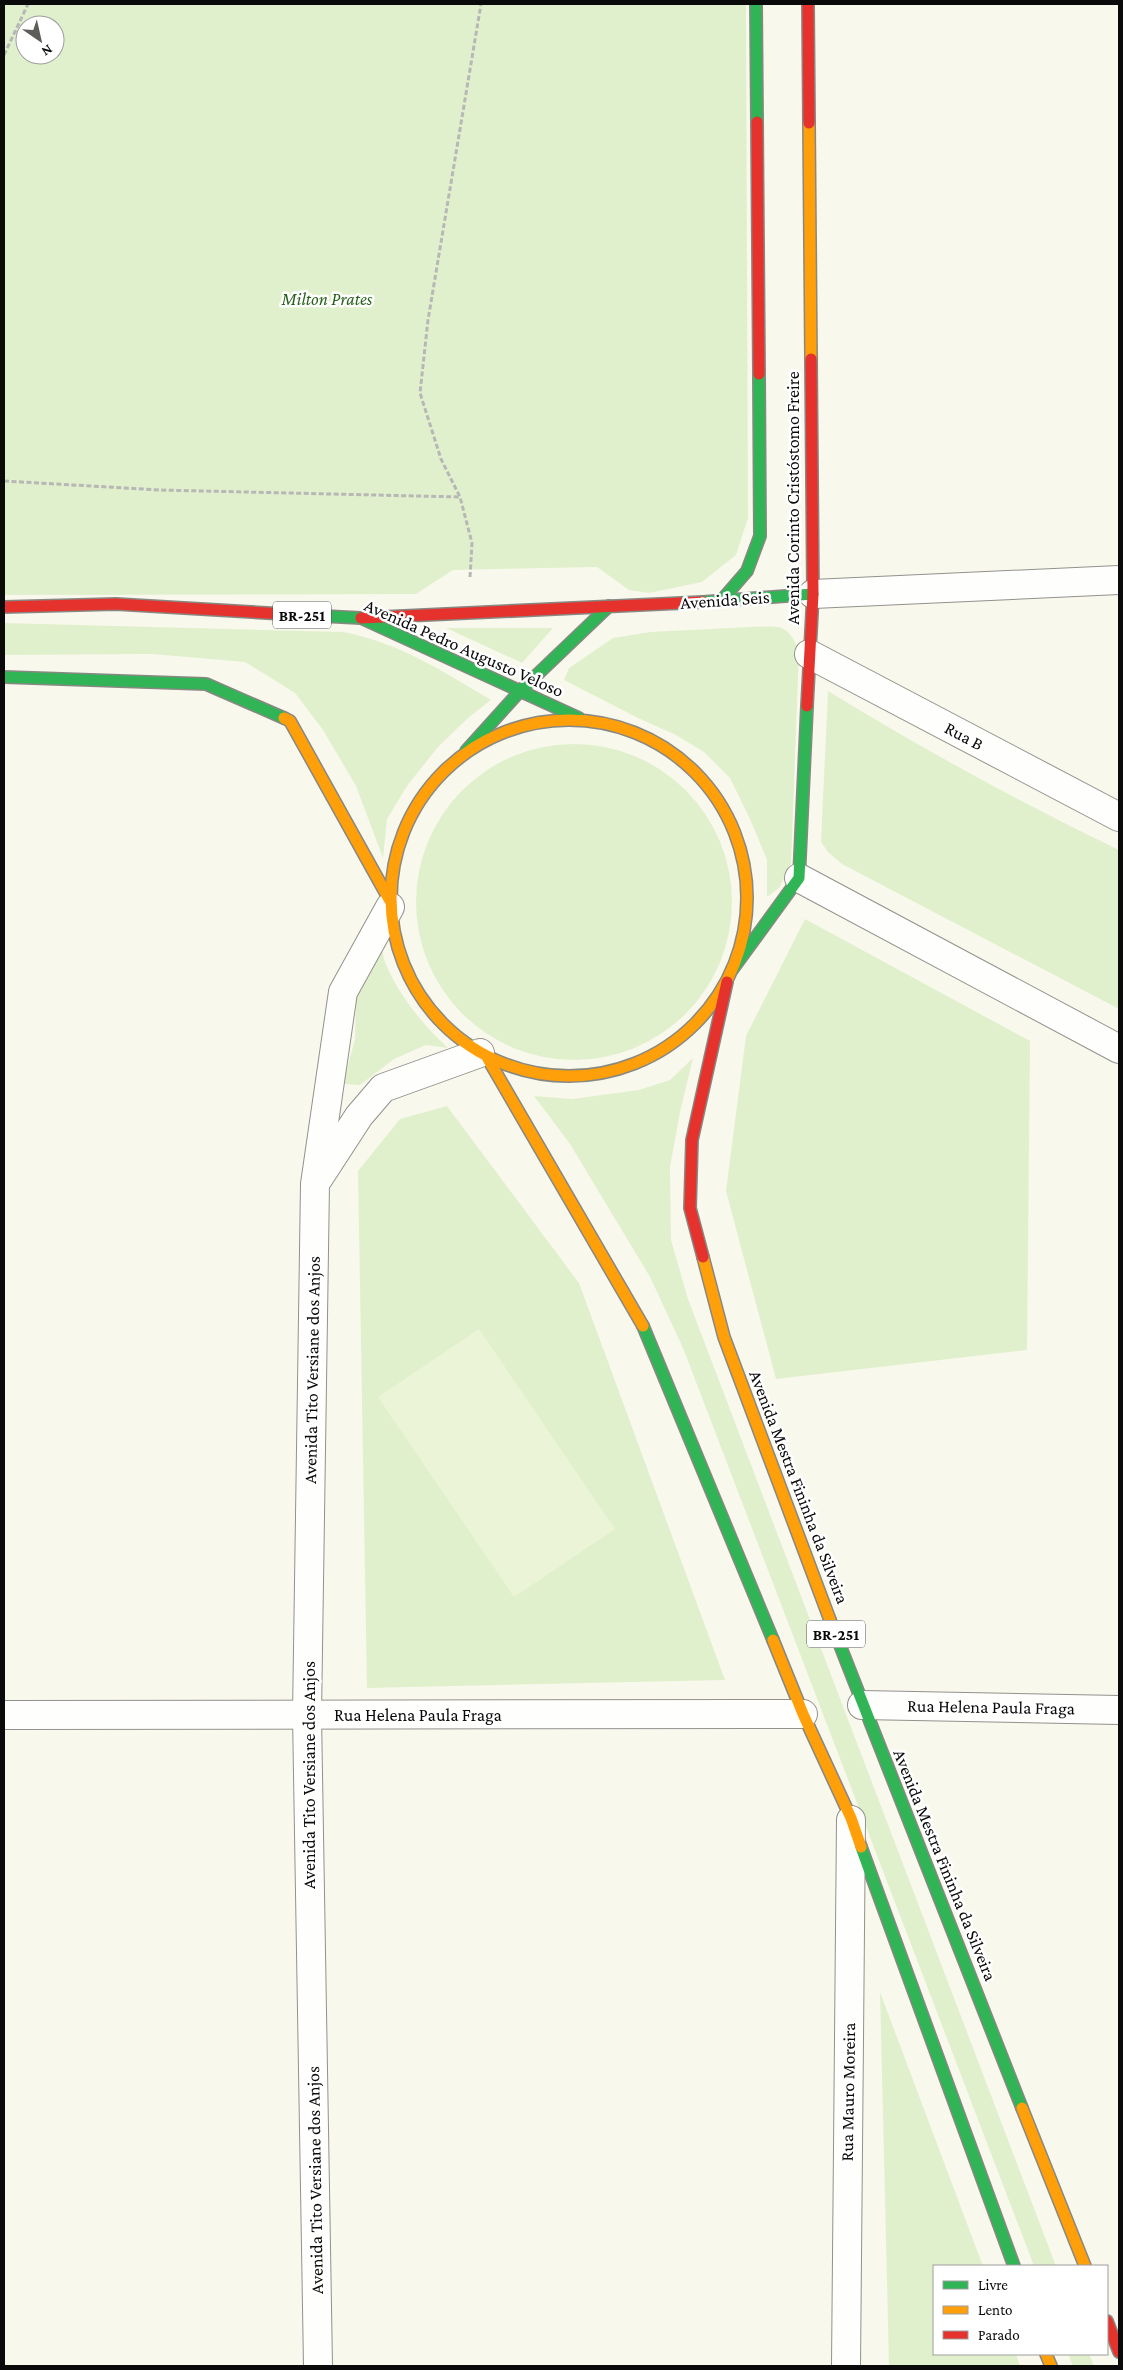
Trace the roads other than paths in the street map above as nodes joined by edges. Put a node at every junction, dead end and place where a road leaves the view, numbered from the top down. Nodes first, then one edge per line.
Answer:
1 (756, 4) edge
2 (808, 4) edge
3 (1119, 580) edge
4 (813, 594) junction
5 (721, 601) junction
6 (609, 606) junction
7 (4, 607) edge
8 (361, 618) junction
9 (809, 654) junction
10 (4, 677) edge
11 (520, 691) junction
12 (579, 718) junction
13 (466, 751) junction
14 (1119, 817) edge
15 (799, 878) junction
16 (389, 903) junction
17 (732, 970) junction
18 (727, 982) junction
19 (1119, 1049) edge
20 (484, 1056) junction
21 (315, 1184) junction
22 (862, 1705) junction
23 (1119, 1710) edge
24 (803, 1714) junction
25 (4, 1715) edge
26 (307, 1715) junction
27 (851, 1818) junction
28 (1014, 2265) edge
29 (1085, 2265) edge
30 (1108, 2323) edge
31 (1119, 2352) edge
32 (318, 2366) edge
33 (846, 2366) edge

1 - 5 main road, Avenida Corinto Cristóstomo Freire
2 - 4 main road, Avenida Corinto Cristóstomo Freire
3 - 4 street, Avenida Seis
4 - 5 main road, Avenida Seis
4 - 9 main road, Avenida Corinto Cristóstomo Freire
5 - 6 main road, Avenida Seis
6 - 8 main road, Avenida Seis
6 - 11 main road
7 - 8 main road, Avenida Pedro Augusto Veloso / BR-251
8 - 11 main road, Avenida Pedro Augusto Veloso / BR-251
9 - 14 street, Rua B
9 - 15 main road, Avenida Corinto Cristóstomo Freire
10 - 16 main road
11 - 12 main road, Avenida Pedro Augusto Veloso / BR-251
11 - 13 main road
12 - 13 main road
12 - 17 main road
13 - 16 main road
15 - 17 main road
15 - 19 street
16 - 20 main road
16 - 21 street, Avenida Tito Versiane dos Anjos
17 - 18 main road
18 - 20 main road
18 - 22 main road, Avenida Mestra Fininha da Silveira / BR-251
20 - 21 street
20 - 24 main road
21 - 26 street, Avenida Tito Versiane dos Anjos
22 - 23 street, Rua Helena Paula Fraga
22 - 29 main road, Avenida Mestra Fininha da Silveira / BR-251
24 - 26 street, Rua Helena Paula Fraga
24 - 27 main road
25 - 26 street, Rua Helena Paula Fraga
26 - 32 street, Avenida Tito Versiane dos Anjos
27 - 28 main road
27 - 33 street, Rua Mauro Moreira
30 - 31 main road

